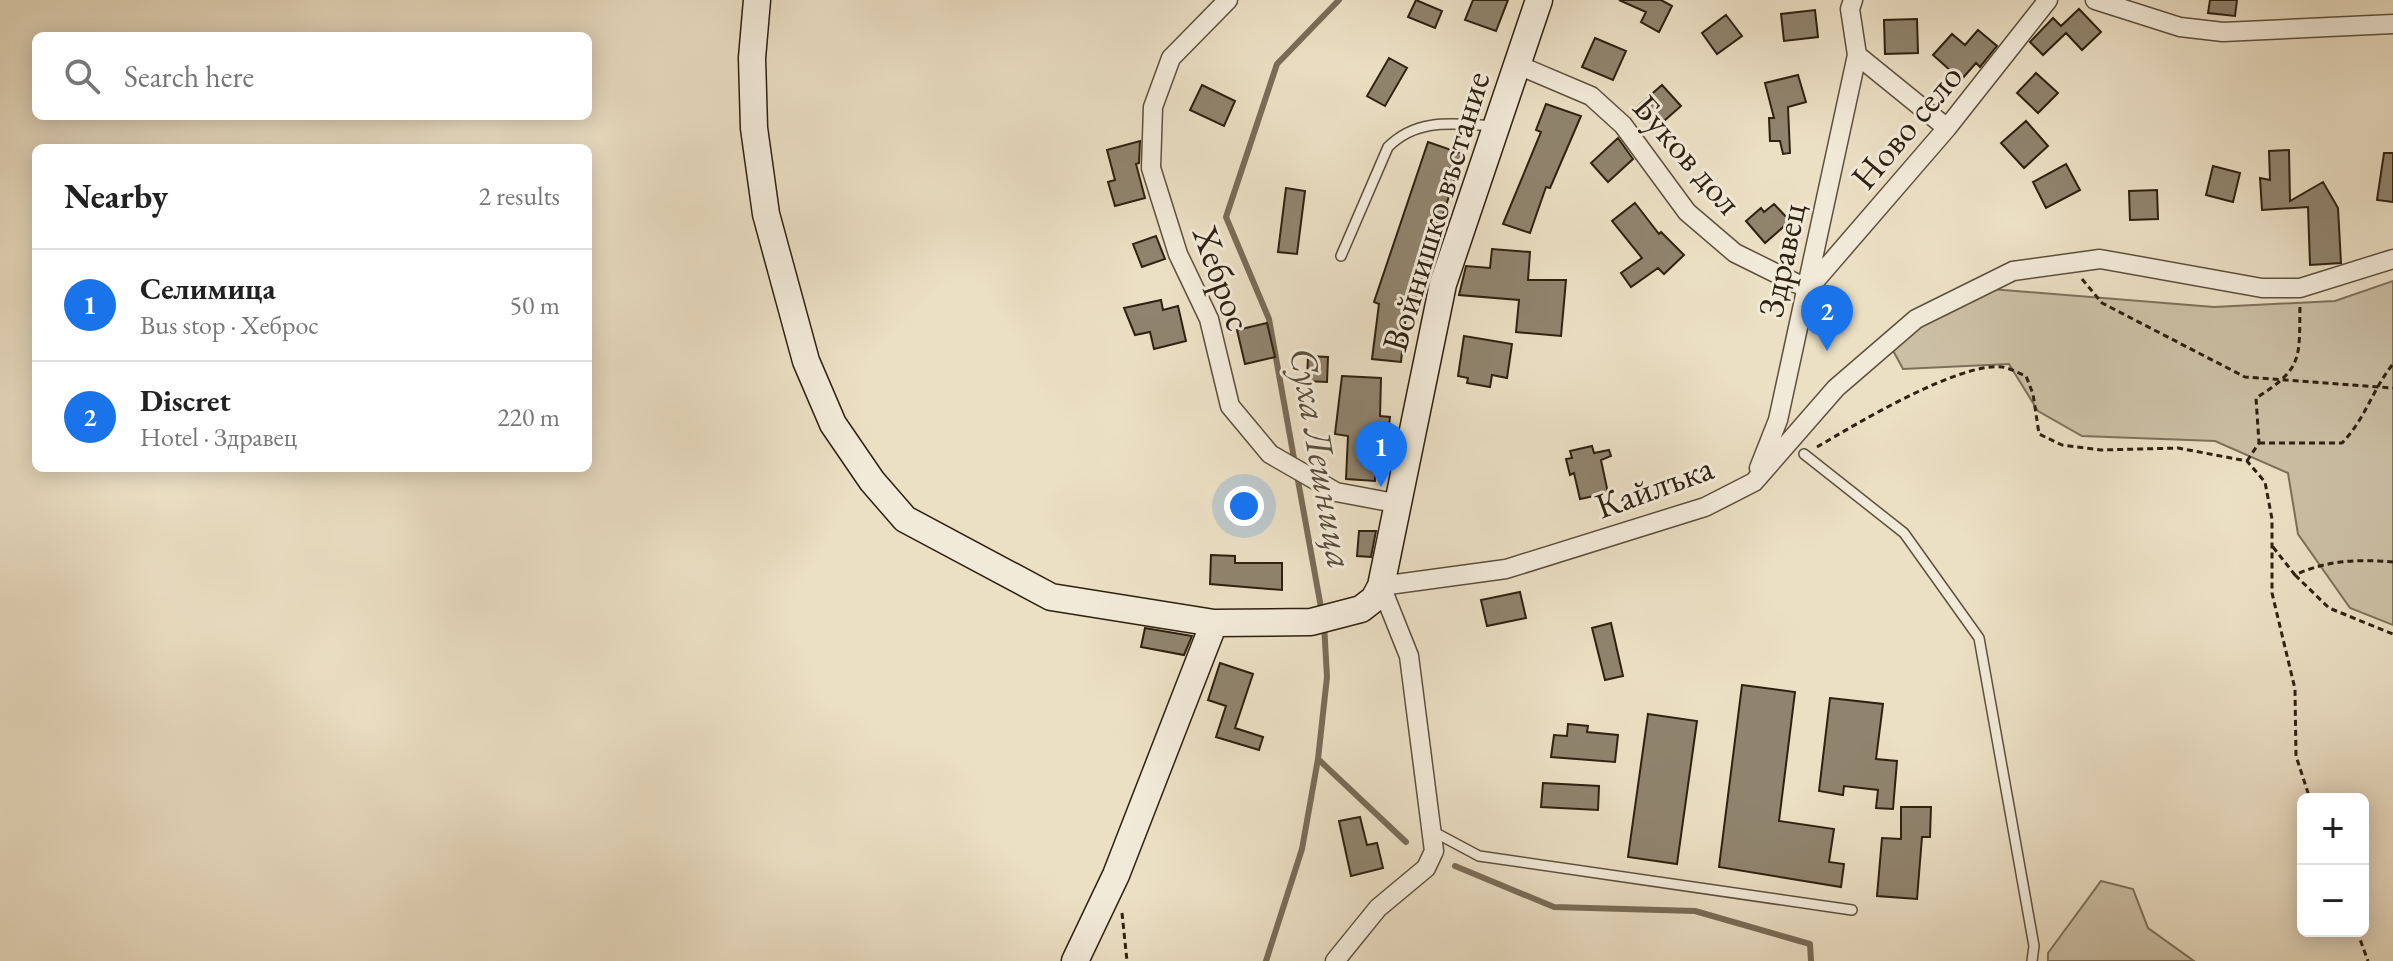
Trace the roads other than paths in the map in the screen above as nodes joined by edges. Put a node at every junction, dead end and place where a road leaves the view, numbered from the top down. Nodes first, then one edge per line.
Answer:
1 (757, 0) edge
2 (1228, 0) edge
3 (1539, 0) edge
4 (1853, 0) edge
5 (2048, 0) edge
6 (2095, 0) edge
7 (2393, 24) edge
8 (1857, 55) junction
9 (1518, 65) junction
10 (1497, 126) junction
11 (1947, 128) junction
12 (1341, 256) dead end
13 (2393, 259) edge
14 (1808, 289) junction
15 (1804, 454) road end
16 (1754, 482) junction
17 (1395, 503) junction
18 (1381, 586) junction
19 (1214, 623) junction
20 (1434, 832) junction
21 (1852, 910) dead end
22 (1075, 961) edge
23 (1335, 961) edge
24 (2032, 961) edge

1 - 19 street
2 - 17 street, Хеброс
3 - 9 street, Войнишко въстание
4 - 8 street, Здравец
5 - 11 street, Ново село
6 - 7 street
8 - 11 street
8 - 14 street, Здравец
9 - 10 street, Войнишко въстание
9 - 14 street, Буков дол
10 - 12 lane
10 - 17 street, Войнишко въстание
11 - 14 street, Ново село
13 - 16 street, Кайлъка
14 - 16 street, Здравец
15 - 24 lane
16 - 18 street, Кайлъка
17 - 18 street, Войнишко въстание
18 - 19 street
18 - 20 street
19 - 22 street
20 - 21 lane
20 - 23 street

